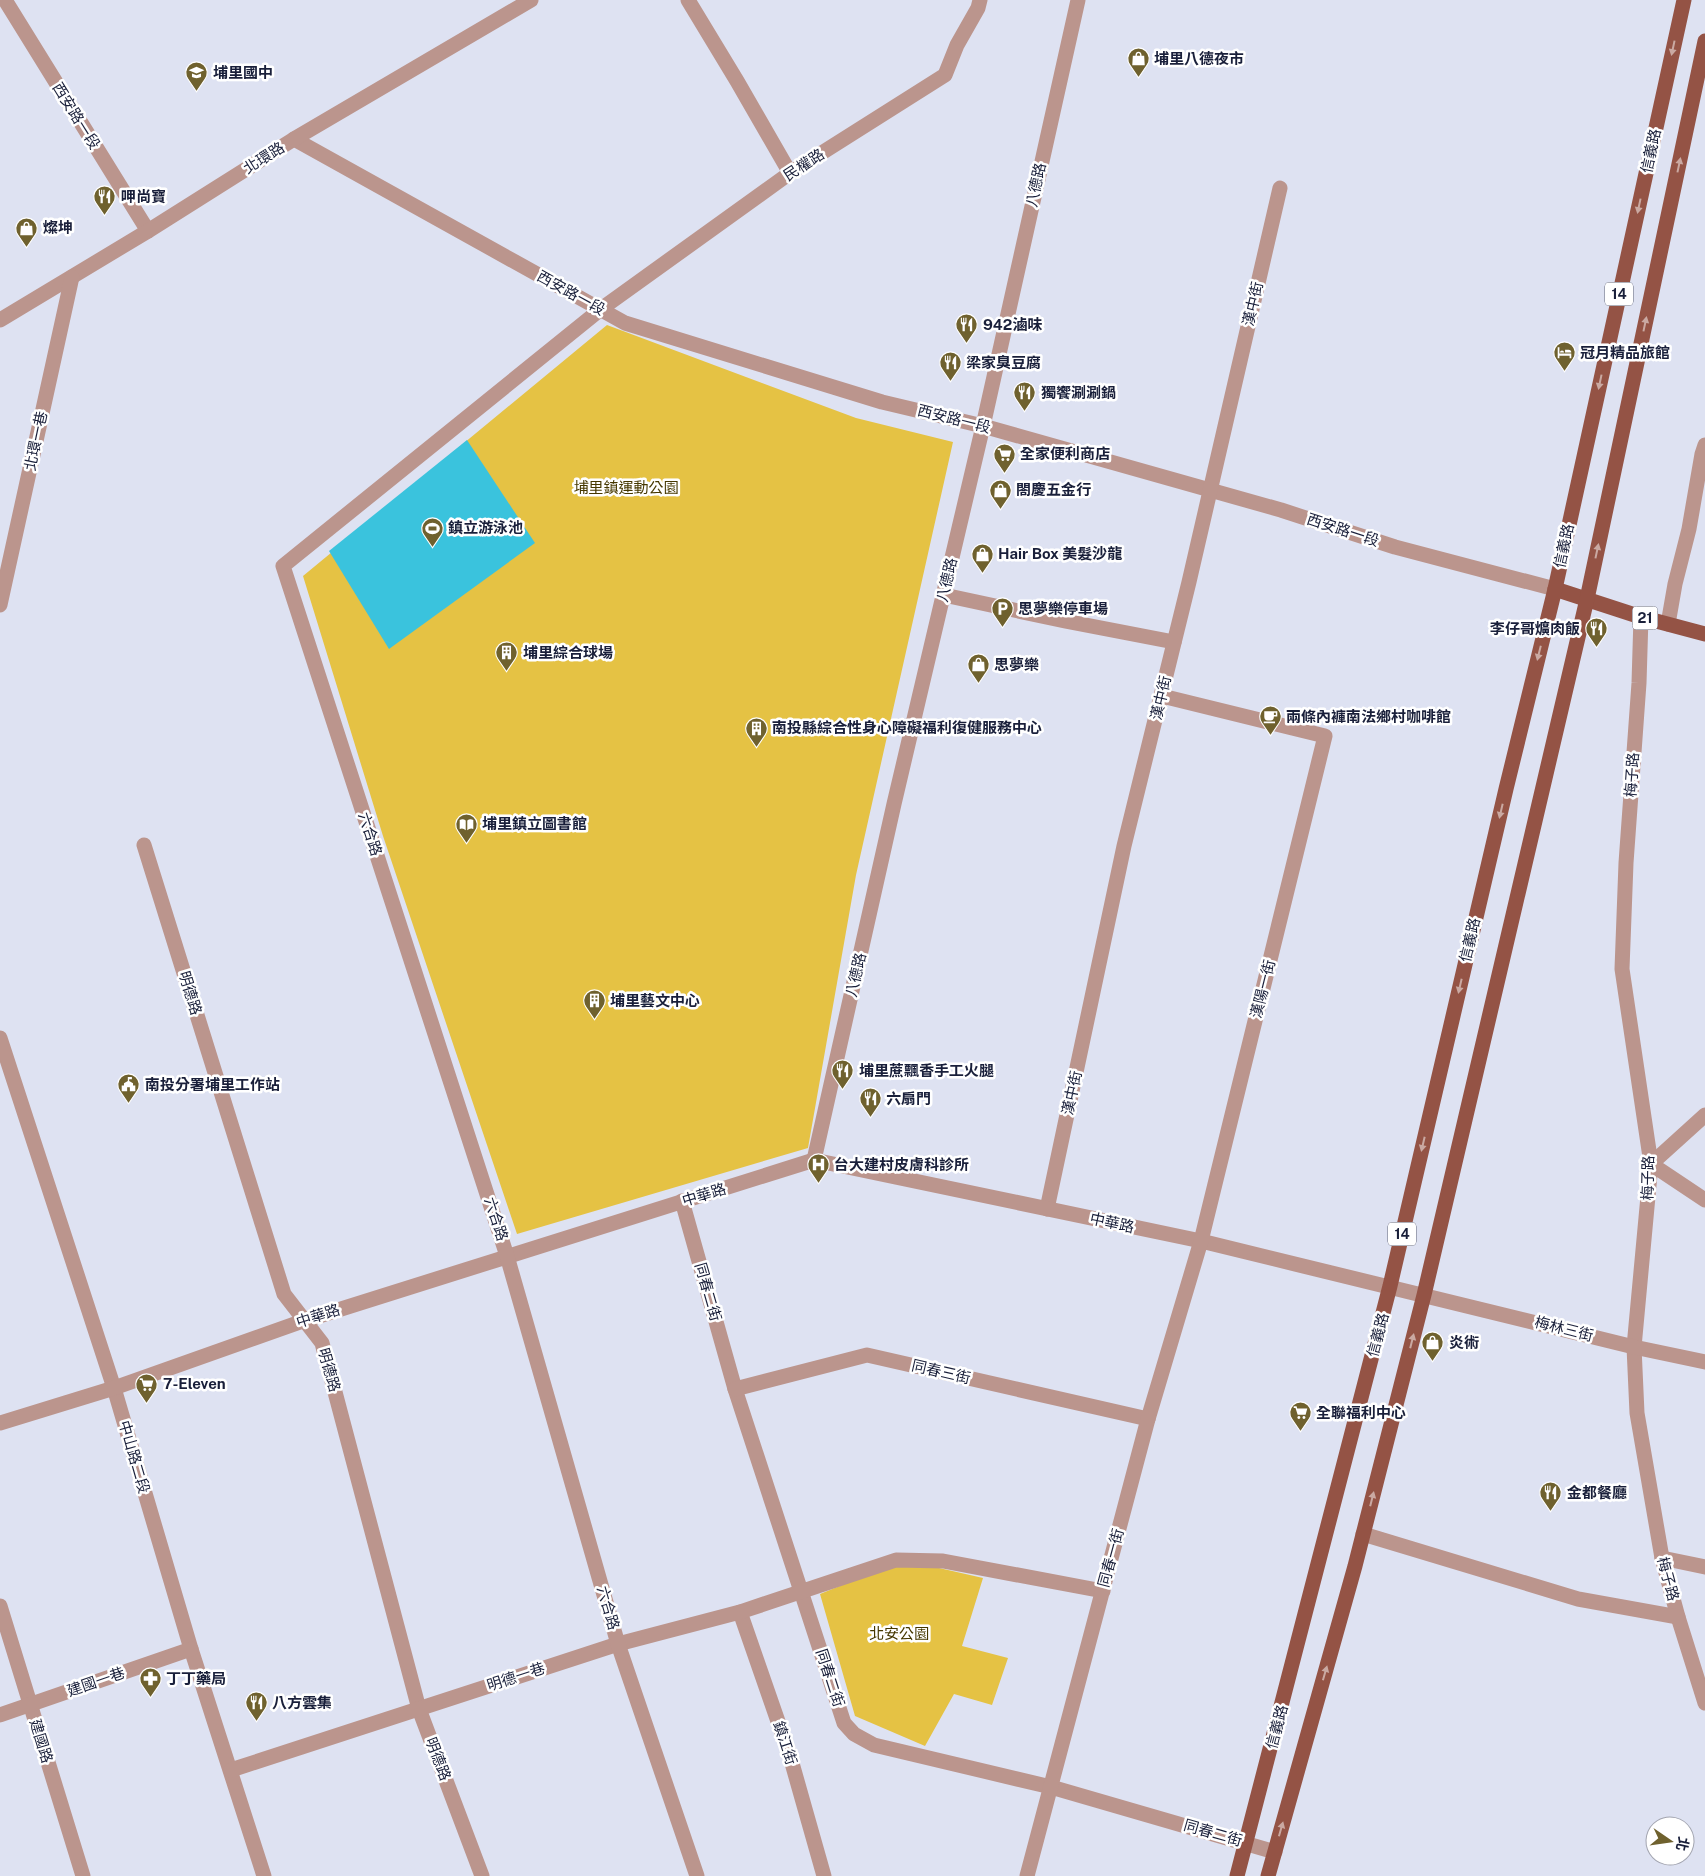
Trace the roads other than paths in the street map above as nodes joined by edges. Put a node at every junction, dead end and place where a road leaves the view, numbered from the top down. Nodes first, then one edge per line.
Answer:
1 (5, 0) edge
2 (531, 0) edge
3 (688, 0) edge
4 (980, 0) edge
5 (1078, 0) edge
6 (1684, 0) edge
7 (1705, 41) edge
8 (294, 139) junction
9 (790, 173) junction
10 (1280, 188) dead end
11 (148, 231) junction
12 (72, 277) junction
13 (600, 309) junction
14 (0, 320) edge
15 (983, 426) junction
16 (1704, 451) edge
17 (1209, 491) junction
18 (283, 566) joint
19 (1555, 589) junction
20 (944, 595) junction
21 (1587, 599) junction
22 (0, 605) edge
23 (1641, 617) junction
24 (1668, 624) junction
25 (1705, 634) edge
26 (1174, 642) junction
27 (1162, 696) junction
28 (144, 845) dead end
29 (0, 1038) edge
30 (1705, 1115) edge
31 (814, 1160) junction
32 (1651, 1164) junction
33 (1705, 1200) edge
34 (682, 1202) junction
35 (1047, 1209) junction
36 (1201, 1241) junction
37 (508, 1256) junction
38 (1390, 1286) junction
39 (1424, 1295) junction
40 (303, 1321) junction
41 (1634, 1347) junction
42 (1705, 1362) edge
43 (114, 1388) junction
44 (735, 1389) junction
45 (1148, 1419) junction
46 (0, 1423) edge
47 (1363, 1534) junction
48 (1662, 1558) junction
49 (1705, 1567) edge
50 (802, 1590) junction
51 (1103, 1591) junction
52 (0, 1606) edge
53 (740, 1612) junction
54 (1678, 1617) junction
55 (618, 1644) junction
56 (191, 1649) junction
57 (1705, 1702) edge
58 (30, 1705) junction
59 (419, 1709) junction
60 (0, 1715) edge
61 (231, 1770) junction
62 (1051, 1787) junction
63 (1247, 1842) junction
64 (1275, 1852) junction
65 (83, 1876) edge
66 (264, 1876) edge
67 (482, 1876) edge
68 (696, 1876) edge
69 (824, 1876) edge
70 (1027, 1876) edge
71 (1237, 1876) edge
72 (1268, 1876) edge

1 - 11 street, 西安路一段
2 - 8 street, 北環路
3 - 9 street
4 - 9 street, 民權路
5 - 15 street, 八德路
6 -> 19 main road, 信義路 / 14
21 -> 7 main road, 信義路 / 14
8 - 11 street, 北環路
8 - 13 street, 西安路一段
9 - 13 street, 民權路
10 - 17 street, 漢中街
11 - 12 street, 北環路
12 - 14 street, 北環路
12 - 22 street, 北環一巷
13 - 15 street, 西安路一段
13 - 18 street, 民權路
15 - 17 street, 西安路一段
15 - 20 street, 八德路
16 - 24 street
17 - 19 street, 西安路一段
17 - 26 street, 漢中街
18 - 37 street, 六合路
19 - 21 main road, 西安路一段 / 21
19 -> 38 main road, 信義路 / 14
20 - 26 street
20 - 31 street, 八德路
21 - 23 main road, 西安路一段 / 21
21 - 39 main road, 信義路 / 14
23 - 24 main road, 西安路一段 / 21
23 - 32 street, 梅子路
24 - 25 main road, 西安路一段 / 21
26 - 27 street, 漢中街
27 - 35 street, 漢中街
27 - 36 street, 漢陽一街
28 - 40 street, 明德路
29 - 43 street, 中山路二段
30 - 32 street
31 - 34 street, 中華路
31 - 35 street, 中華路
32 - 33 street
32 - 41 street, 梅子路
34 - 37 street, 中華路
34 - 44 street, 同春二街
35 - 36 street, 中華路
36 - 38 street, 中華路
36 - 45 street, 同春一街
37 - 40 street, 中華路
37 - 55 street, 六合路
38 - 39 street, 中華路
38 - 63 main road, 信義路 / 14
39 - 41 street, 梅林三街
47 -> 39 main road, 信義路 / 14
40 - 43 street, 中華路
40 - 59 street, 明德路
41 - 42 street, 梅林三街
41 - 48 street, 梅子路
43 - 46 street, 中華路
43 - 56 street, 中山路二段
44 - 45 street, 同春三街
44 - 50 street, 同春二街
45 - 51 street, 同春一街
47 - 54 street
64 -> 47 main road, 信義路 / 14
48 - 49 street
48 - 54 street, 梅子路
50 - 51 street, 明德一巷
50 - 53 street, 明德一巷
50 - 62 street, 同春二街
51 - 62 street, 同春一街
52 - 58 street, 建國路
53 - 55 street, 明德一巷
53 - 69 street, 鎮江街
54 - 57 street, 梅子路
55 - 59 street, 明德一巷
55 - 68 street, 六合路
56 - 58 street, 建國一巷
56 - 61 street, 中山路二段
58 - 60 street, 建國一巷
58 - 65 street, 建國路
59 - 61 street, 明德一巷
59 - 67 street, 明德路
61 - 66 street, 中山路二段
62 - 63 street, 同春二街
62 - 70 street, 同春一街
63 - 64 street, 同春二街
63 - 71 main road, 信義路 / 14
64 - 72 main road, 信義路 / 14

